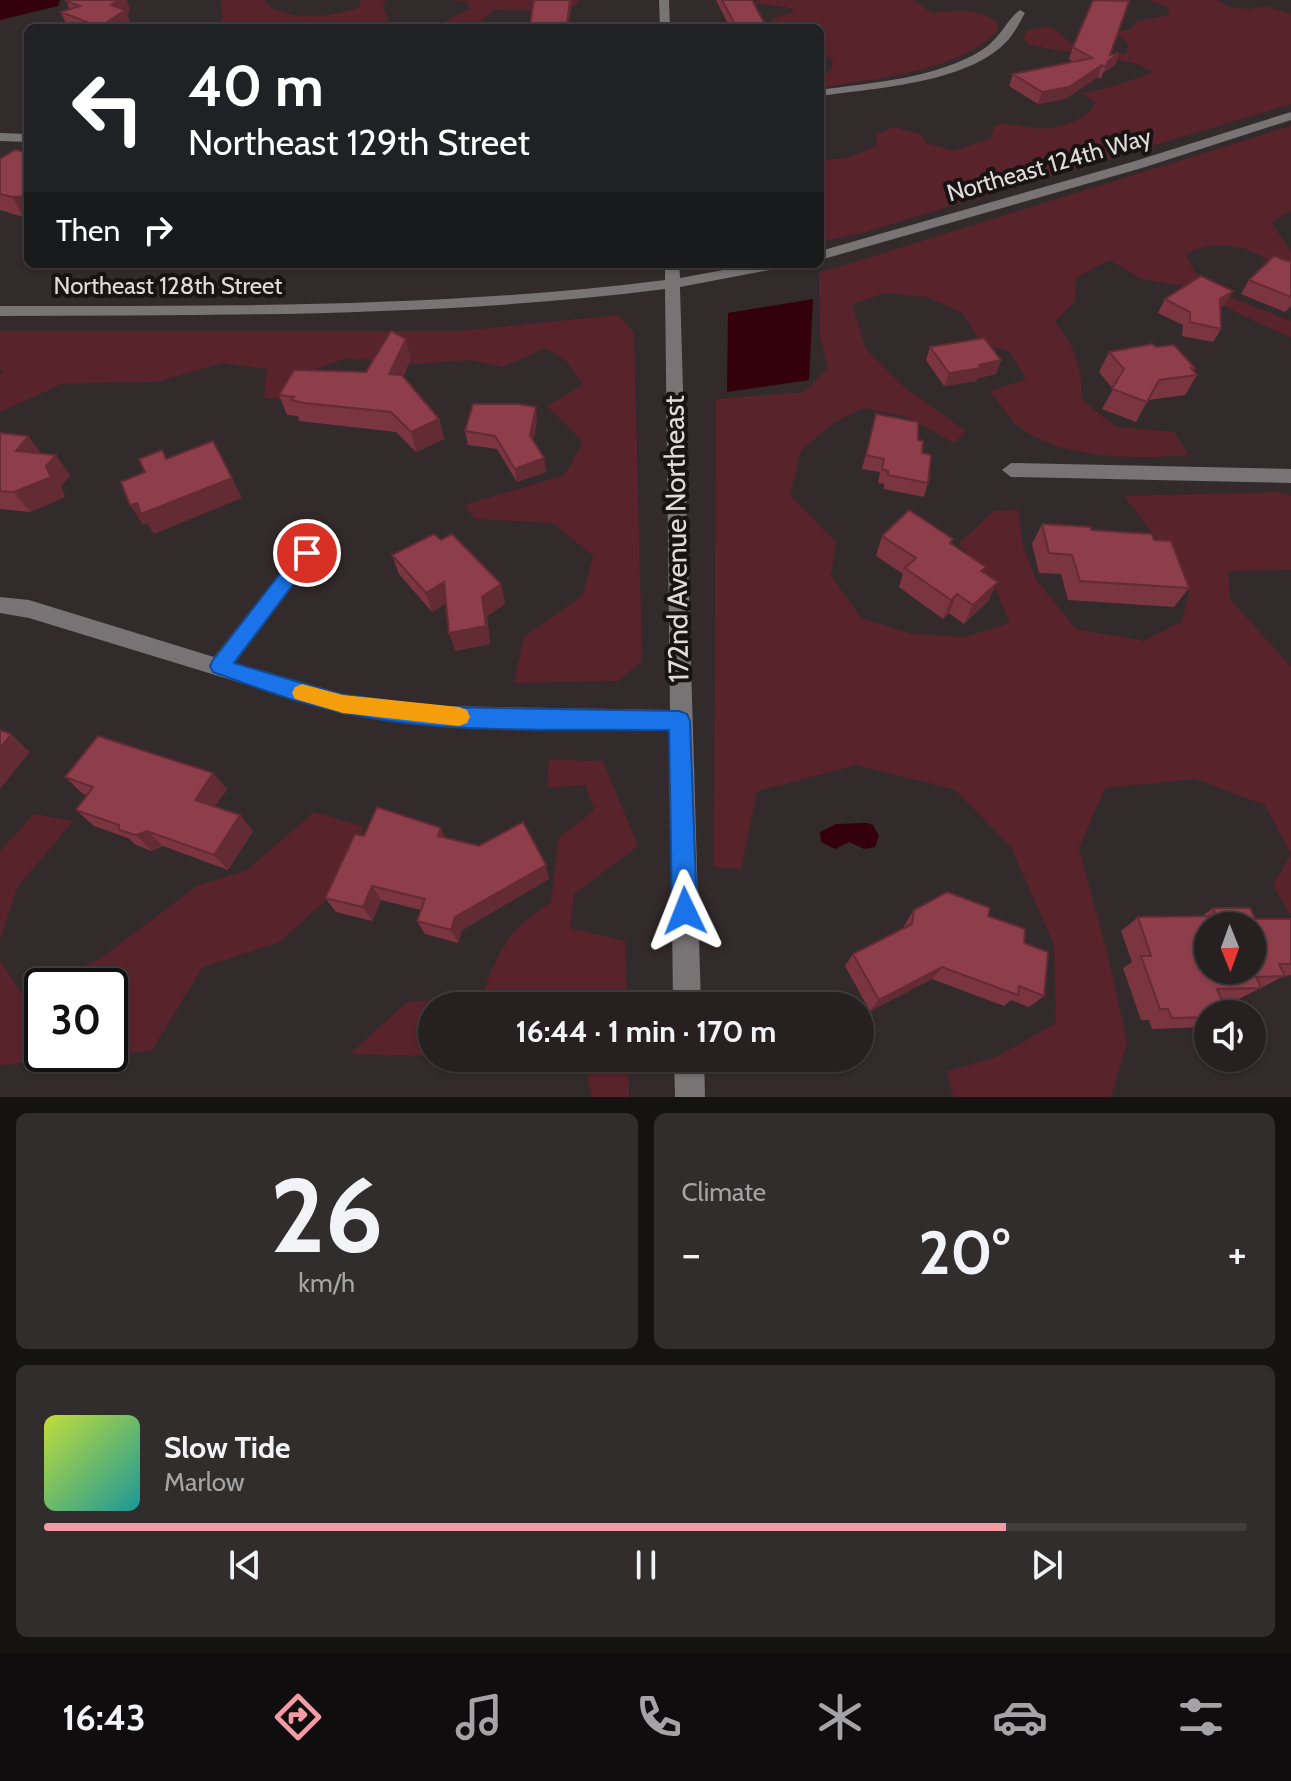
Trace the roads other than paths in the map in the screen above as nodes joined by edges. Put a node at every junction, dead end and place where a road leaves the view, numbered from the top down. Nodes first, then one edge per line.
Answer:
1 (664, 0) edge
2 (1020, 13) dead end
3 (665, 24) edge
4 (824, 92) edge
5 (1291, 116) edge
6 (0, 137) edge
7 (24, 138) edge
8 (824, 255) edge
9 (737, 268) edge
10 (672, 274) edge
11 (0, 311) edge
12 (1011, 470) dead end
13 (1291, 476) edge
14 (307, 553) dead end
15 (0, 605) edge
16 (220, 666) junction
17 (679, 721) junction
18 (687, 992) edge
19 (689, 1072) edge
20 (690, 1097) edge

1 - 3 street
2 - 4 street
5 - 8 street, Northeast 124th Way
6 - 7 street
9 - 10 street
10 - 11 street, Northeast 128th Street
10 - 17 street, 172nd Avenue Northeast
12 - 13 street
14 - 16 street
15 - 16 street
16 - 17 street
17 - 18 street, 172nd Avenue Northeast
19 - 20 street

